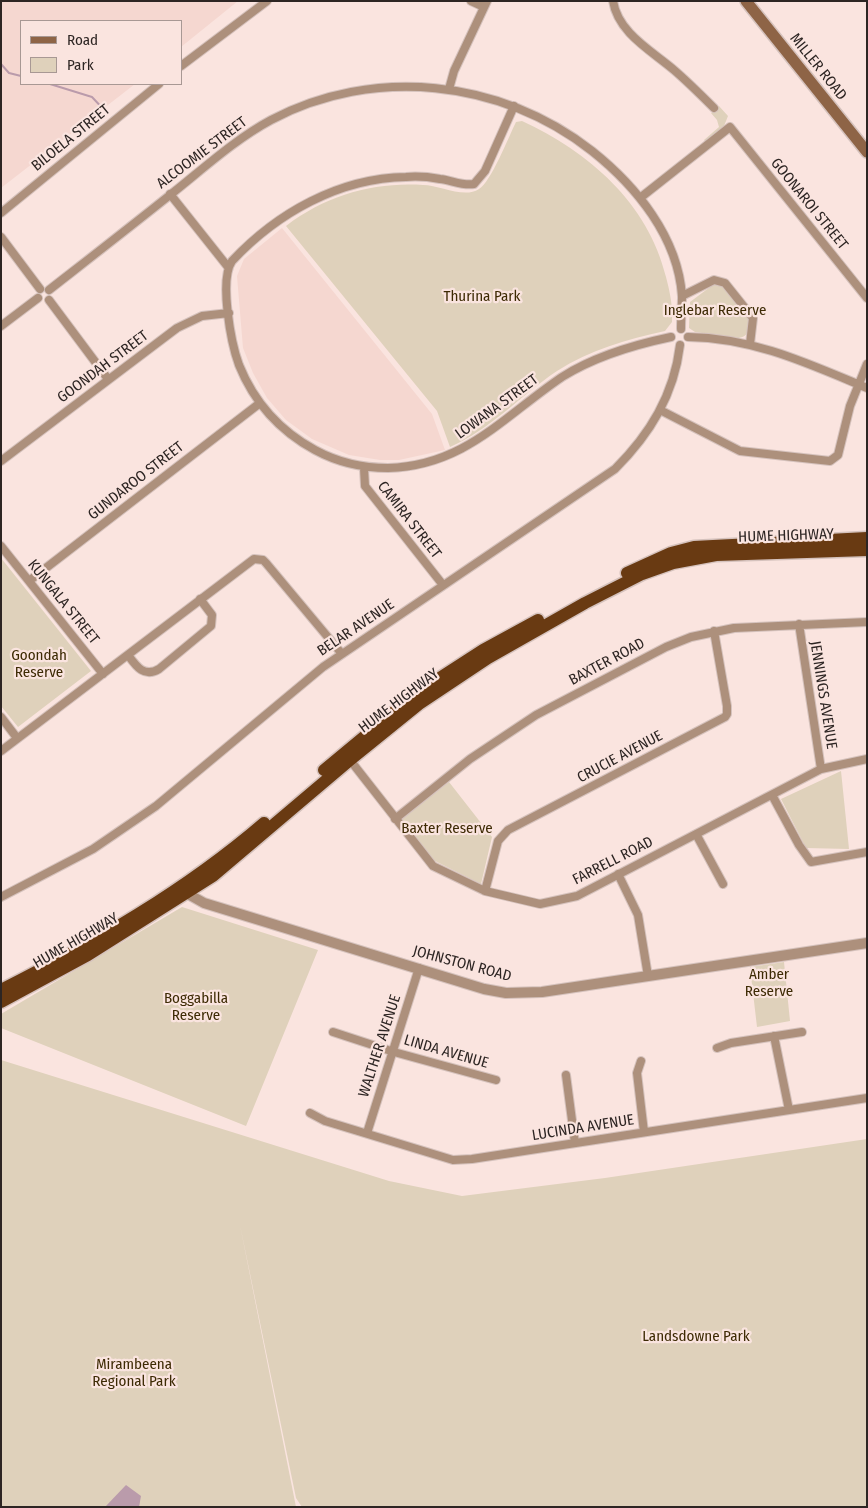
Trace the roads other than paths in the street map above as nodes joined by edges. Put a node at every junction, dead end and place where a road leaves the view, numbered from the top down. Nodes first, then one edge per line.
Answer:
1 (267, 1) edge
2 (471, 1) edge
3 (613, 1) edge
4 (746, 1) edge
5 (486, 4) edge
6 (182, 65) edge
7 (158, 85) edge
8 (449, 89) junction
9 (514, 106) junction
10 (714, 108) dead end
11 (867, 152) edge
12 (170, 194) junction
13 (640, 198) junction
14 (1, 213) edge
15 (1, 237) edge
16 (228, 267) junction
17 (40, 289) junction
18 (49, 290) junction
19 (682, 296) junction
20 (38, 298) junction
21 (867, 298) edge
22 (49, 300) junction
23 (229, 314) junction
24 (1, 326) edge
25 (681, 329) junction
26 (671, 337) junction
27 (688, 337) junction
28 (750, 344) junction
29 (680, 345) junction
30 (867, 364) edge
31 (108, 380) junction
32 (859, 384) junction
33 (867, 388) edge
34 (260, 403) junction
35 (660, 410) junction
36 (1, 461) edge
37 (364, 468) junction
38 (867, 538) edge
39 (1, 546) edge
40 (867, 550) edge
41 (29, 581) junction
42 (443, 585) junction
43 (200, 599) junction
44 (867, 622) edge
45 (799, 624) junction
46 (714, 631) junction
47 (342, 654) junction
48 (128, 655) junction
49 (103, 674) junction
50 (1, 717) edge
51 (18, 738) junction
52 (1, 750) edge
53 (867, 759) edge
54 (350, 760) junction
55 (821, 769) junction
56 (772, 795) junction
57 (394, 819) junction
58 (696, 834) junction
59 (867, 852) edge
60 (618, 874) junction
61 (723, 884) dead end
62 (183, 891) junction
63 (485, 891) junction
64 (1, 897) edge
65 (867, 943) edge
66 (419, 968) junction
67 (648, 976) junction
68 (1, 990) edge
69 (1, 1002) edge
70 (333, 1032) dead end
71 (802, 1032) dead end
72 (774, 1036) junction
73 (717, 1048) dead end
74 (394, 1052) junction
75 (641, 1060) dead end
76 (566, 1076) dead end
77 (496, 1080) dead end
78 (867, 1098) edge
79 (789, 1110) junction
80 (310, 1113) dead end
81 (644, 1132) junction
82 (367, 1133) junction
83 (575, 1143) junction

1 - 6 street
2 - 5 street
3 - 10 street
4 - 11 main road, MILLER ROAD
5 - 8 street
7 - 14 street, BILOELA STREET
8 - 9 street, ALCOOMIE STREET
8 - 12 street, ALCOOMIE STREET
9 - 13 street, ALCOOMIE STREET
9 - 16 street
12 - 16 street
12 - 18 street, ALCOOMIE STREET
13 - 19 street, ALCOOMIE STREET
13 - 21 street, GOONAROI STREET
15 - 17 street
16 - 23 street, LOWANA STREET
17 - 18 street
17 - 20 street
18 - 22 street
19 - 25 street, ALCOOMIE STREET
19 - 28 street
20 - 22 street
20 - 24 street
22 - 31 street
23 - 31 street, GOONDAH STREET
23 - 34 street, LOWANA STREET
25 - 26 street
25 - 27 street
26 - 29 street
26 - 37 street, LOWANA STREET
27 - 28 street
27 - 29 street
28 - 32 street
29 - 35 street, BELAR AVENUE
30 - 32 street
31 - 36 street, GOONDAH STREET
32 - 33 street
32 - 35 street
34 - 37 street, LOWANA STREET
34 - 41 street, GUNDAROO STREET
35 - 42 street, BELAR AVENUE
37 - 42 street, CAMIRA STREET
38 - 62 highway, HUME HIGHWAY
39 - 41 street, KUNGALA STREET
40 - 54 highway, HUME HIGHWAY
41 - 49 street, KUNGALA STREET
42 - 47 street, BELAR AVENUE
43 - 47 street
43 - 48 street
43 - 48 street
44 - 45 street, BAXTER ROAD
45 - 46 street, BAXTER ROAD
45 - 55 street, JENNINGS AVENUE
46 - 57 street, BAXTER ROAD
46 - 63 street, CRUCIE AVENUE
47 - 64 street, BELAR AVENUE
48 - 49 street
49 - 51 street
50 - 51 street
51 - 52 street
53 - 55 street, FARRELL ROAD
54 - 57 street, FARRELL ROAD
54 - 62 highway, HUME HIGHWAY
55 - 56 street, FARRELL ROAD
56 - 58 street, FARRELL ROAD
56 - 59 street
57 - 63 street, FARRELL ROAD
58 - 60 street, FARRELL ROAD
58 - 61 street
60 - 63 street, FARRELL ROAD
60 - 67 street
62 - 66 street, JOHNSTON ROAD
62 - 68 highway, HUME HIGHWAY
62 - 69 highway, HUME HIGHWAY
65 - 67 street, JOHNSTON ROAD
66 - 67 street, JOHNSTON ROAD
66 - 74 street, WALTHER AVENUE
70 - 74 street, LINDA AVENUE
71 - 72 street
72 - 73 street
72 - 79 street
74 - 77 street, LINDA AVENUE
74 - 82 street, WALTHER AVENUE
75 - 81 street
76 - 83 street
78 - 79 street, LUCINDA AVENUE
79 - 81 street, LUCINDA AVENUE
80 - 82 street, LUCINDA AVENUE
81 - 83 street, LUCINDA AVENUE
82 - 83 street, LUCINDA AVENUE

